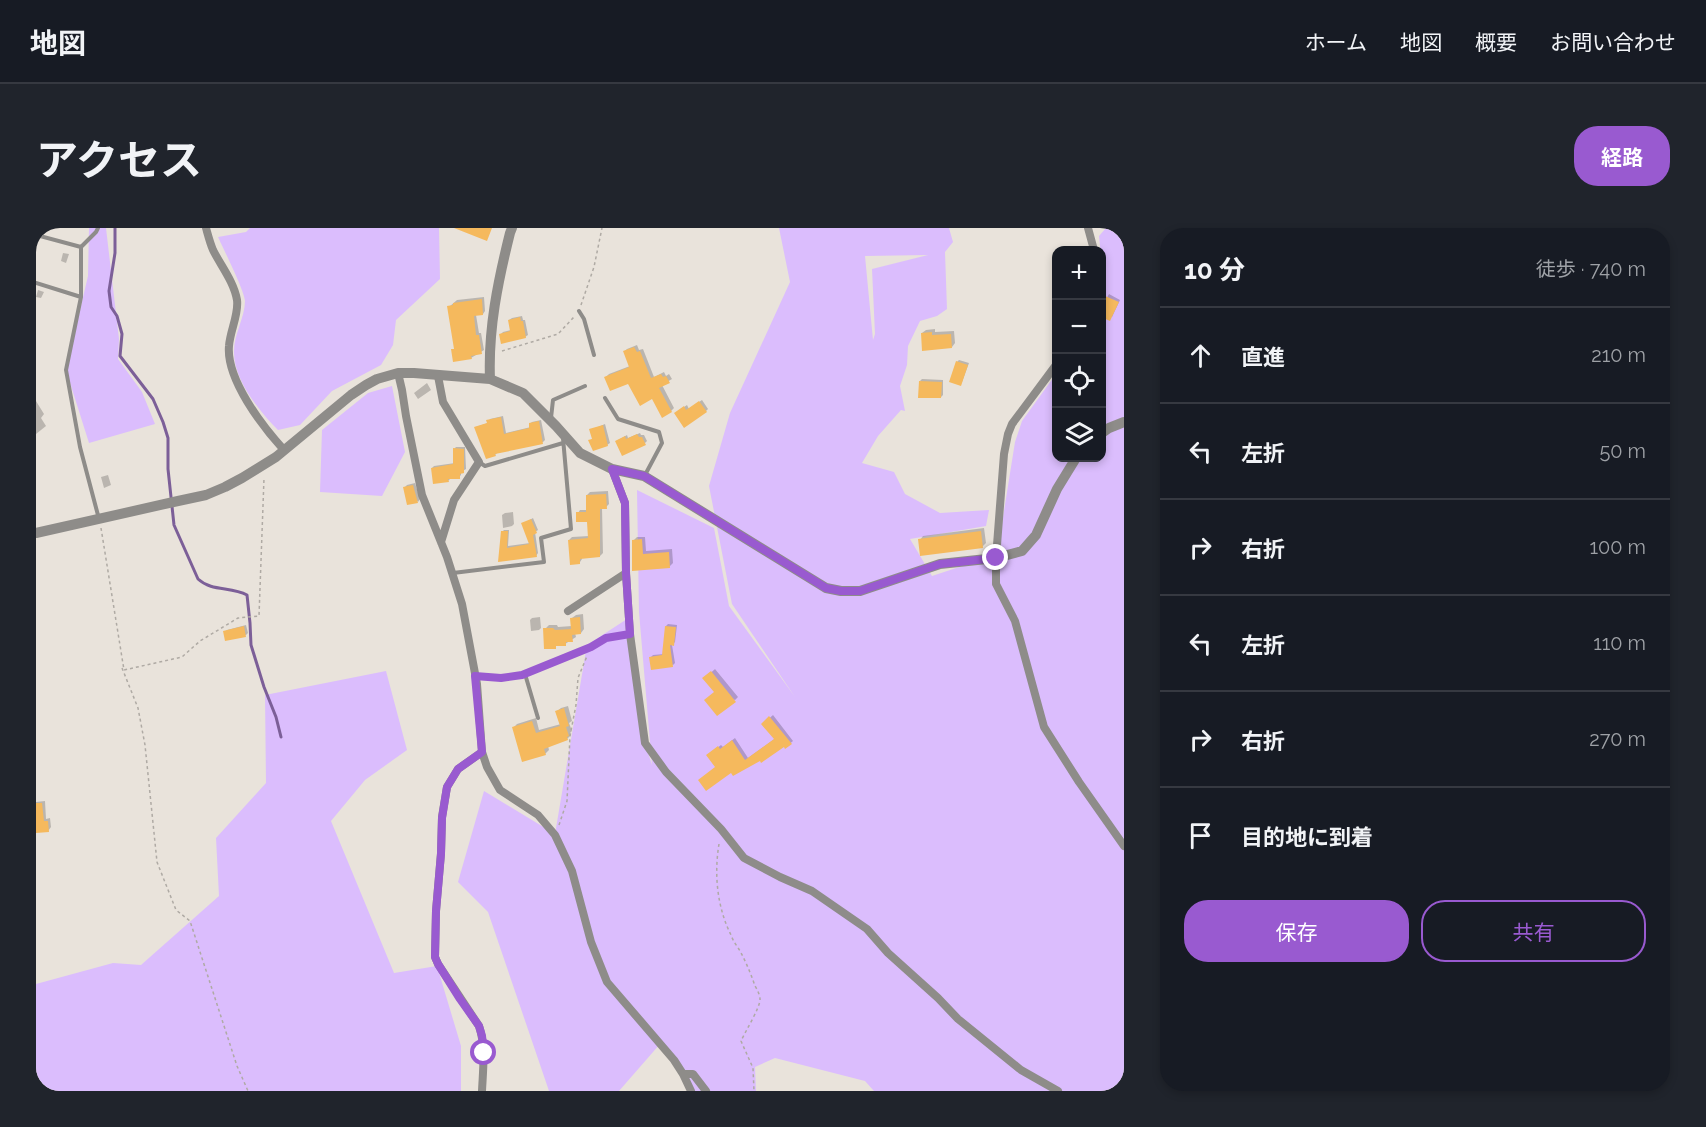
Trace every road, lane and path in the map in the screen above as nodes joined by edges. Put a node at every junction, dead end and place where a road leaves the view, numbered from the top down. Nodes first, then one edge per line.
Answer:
1 (98, 228) edge
2 (206, 228) edge
3 (512, 228) edge
4 (602, 228) edge
5 (1088, 228) edge
6 (36, 235) edge
7 (1093, 246) edge
8 (81, 247) junction
9 (36, 283) edge
10 (81, 297) junction
11 (579, 311) junction
12 (489, 354) junction
13 (594, 355) dead end
14 (1052, 370) edge
15 (398, 373) junction
16 (438, 376) junction
17 (490, 379) junction
18 (585, 386) dead end
19 (604, 398) dead end
20 (551, 421) junction
21 (1124, 422) edge
22 (1106, 430) edge
23 (563, 437) junction
24 (284, 450) junction
25 (479, 462) junction
26 (1074, 462) edge
27 (265, 465) junction
28 (612, 469) junction
29 (644, 476) junction
30 (99, 519) junction
31 (36, 533) edge
32 (441, 542) junction
33 (996, 558) junction
34 (453, 573) junction
35 (626, 573) junction
36 (568, 611) dead end
37 (630, 634) junction
38 (591, 647) junction
39 (122, 668) dead end
40 (525, 674) junction
41 (475, 676) junction
42 (538, 718) dead end
43 (482, 752) junction
44 (721, 829) junction
45 (555, 835) junction
46 (1124, 846) edge
47 (683, 1074) junction
48 (248, 1091) edge
49 (482, 1091) edge
50 (691, 1091) edge
51 (706, 1091) edge
52 (754, 1091) edge
53 (1058, 1091) edge

1 - 8 lane
2 - 24 street
3 - 12 street
4 - 11 path
5 - 7 street
6 - 8 lane
8 - 10 lane
9 - 10 lane
10 - 30 lane
11 - 12 path
11 - 13 lane
12 - 17 street
14 - 33 street
15 - 16 street
15 - 24 street
15 - 32 street
16 - 17 street
16 - 25 street
17 - 20 street
18 - 20 lane
19 - 29 lane
20 - 23 street
21 - 22 street
23 - 25 lane
23 - 28 street
23 - 34 lane
24 - 27 street
25 - 32 street
26 - 33 street
27 - 30 street
27 - 30 path
28 - 29 street
28 - 35 street
29 - 33 street
30 - 31 street
32 - 34 street
33 - 46 street
34 - 41 street
35 - 36 street
35 - 37 street
37 - 38 lane
37 - 44 street
38 - 40 lane
38 - 45 path
39 - 48 path
40 - 41 lane
40 - 42 lane
41 - 43 street
43 - 45 street
43 - 49 street
44 - 52 path
44 - 53 street
45 - 47 street
47 - 50 street
47 - 51 street

